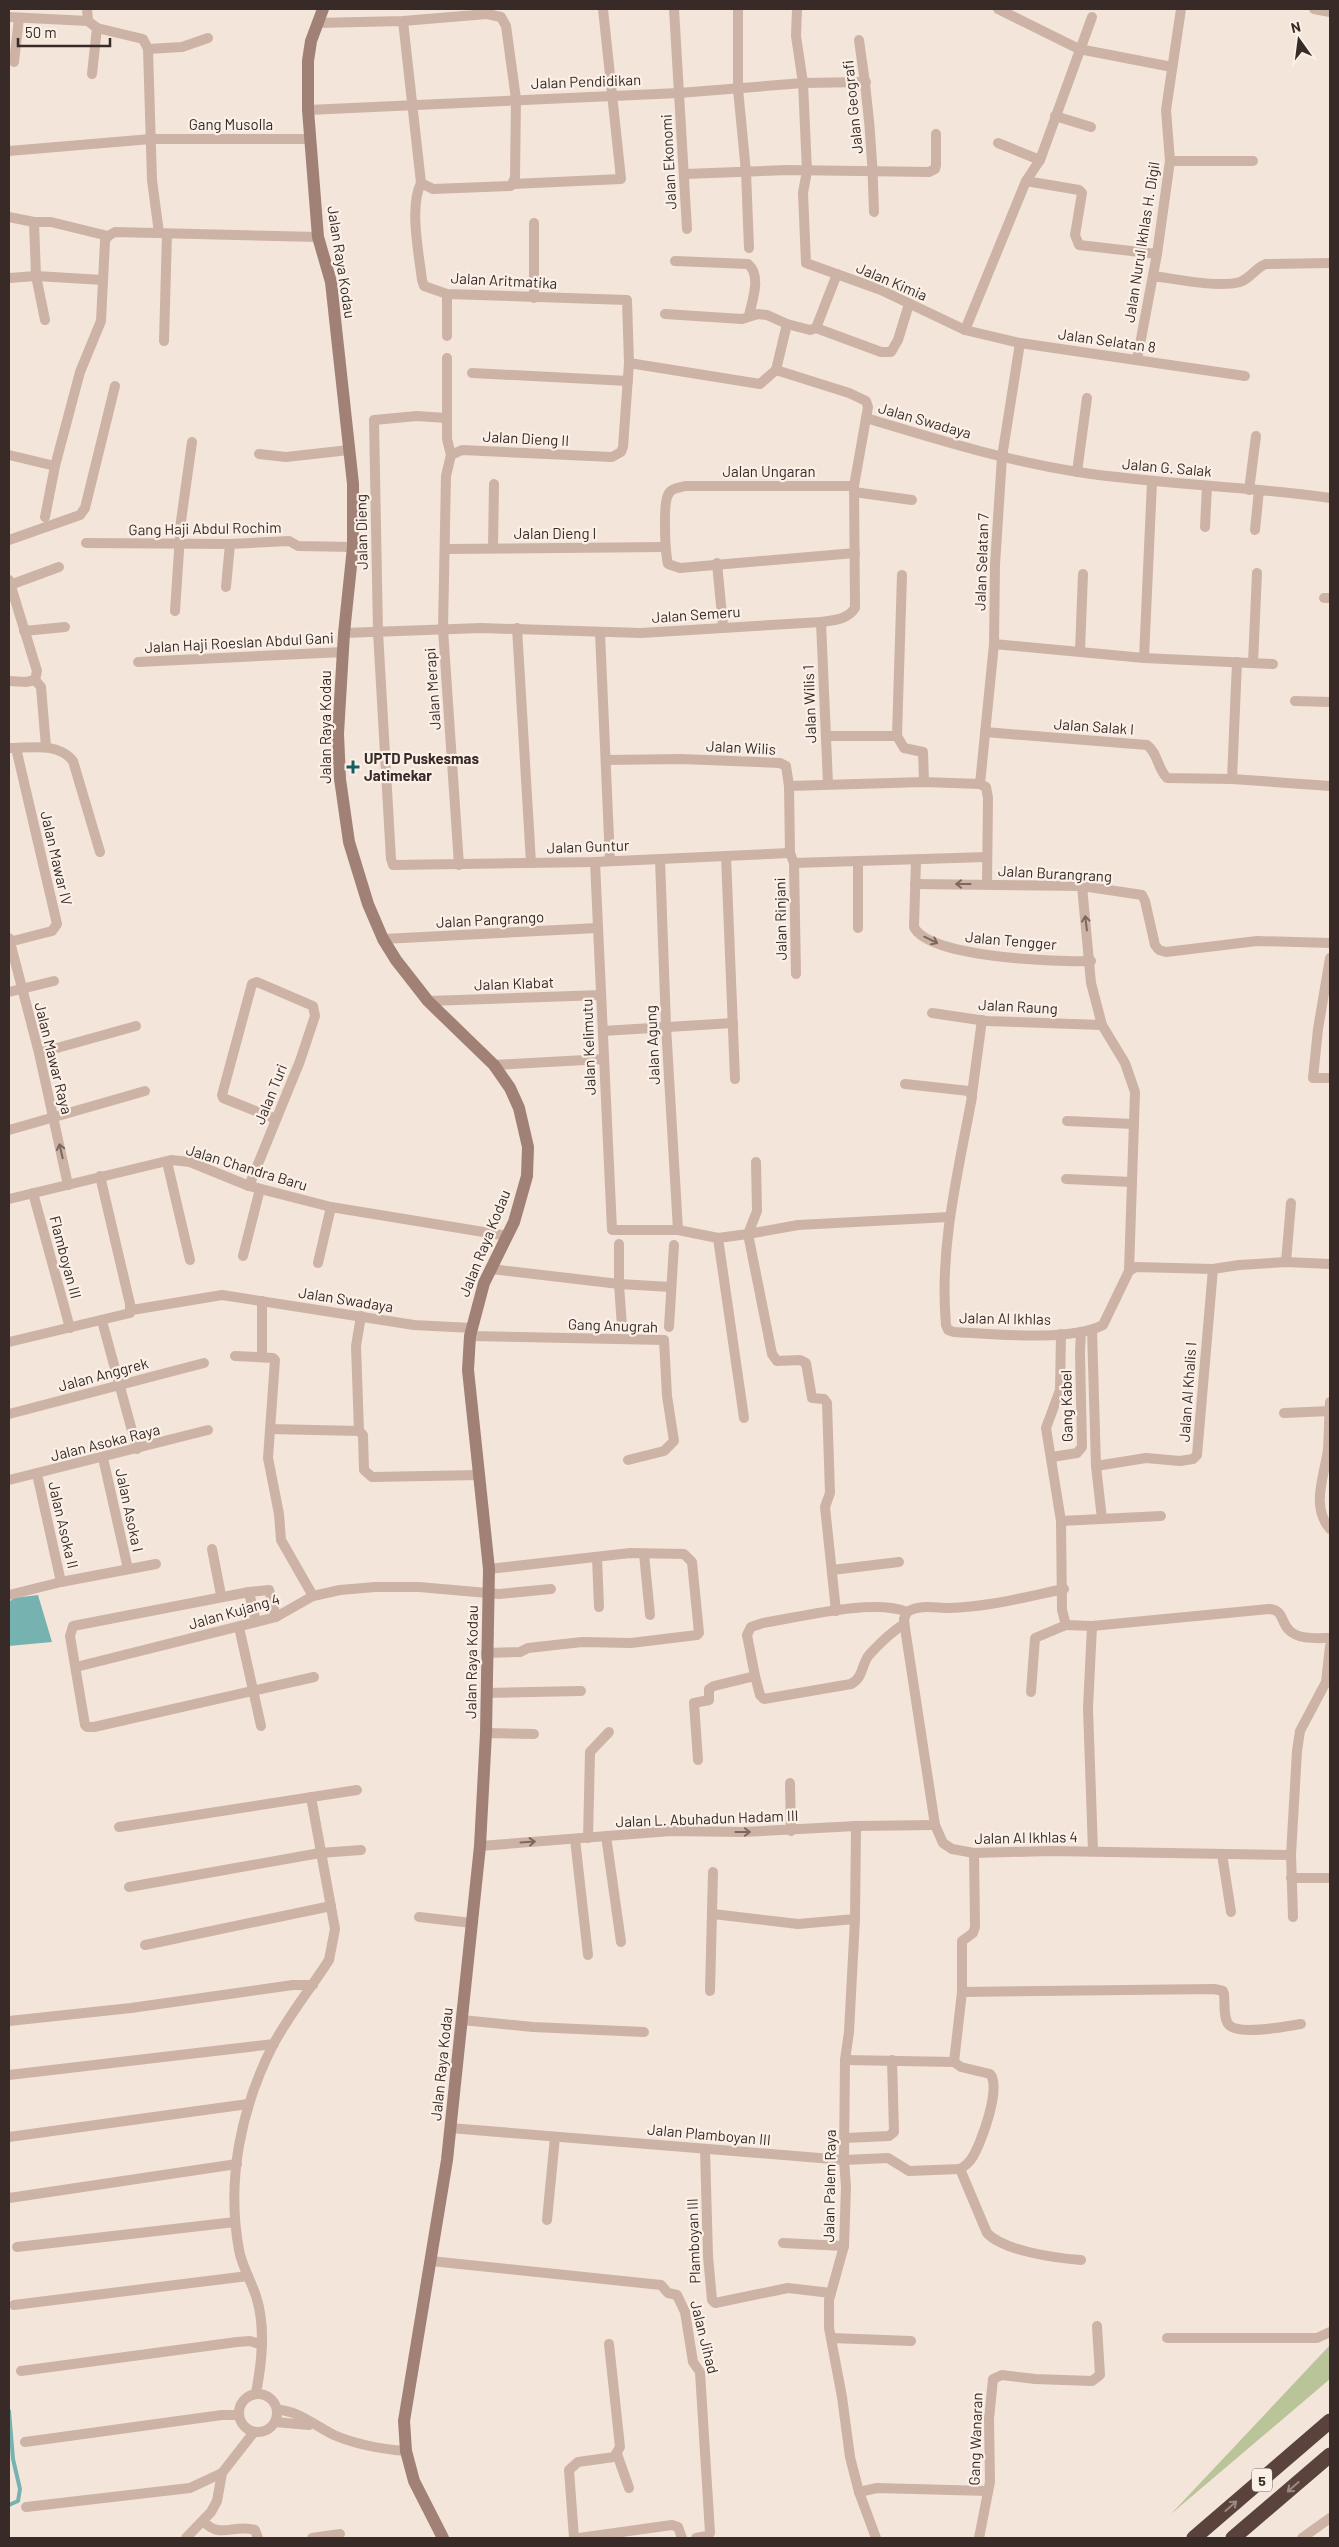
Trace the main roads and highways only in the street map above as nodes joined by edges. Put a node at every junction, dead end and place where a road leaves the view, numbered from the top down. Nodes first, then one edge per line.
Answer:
1 (1330, 2421) edge
2 (1330, 2455) edge
3 (1194, 2538) edge
4 (1233, 2538) edge

3 -> 1 highway, 5
2 -> 4 highway, 5

